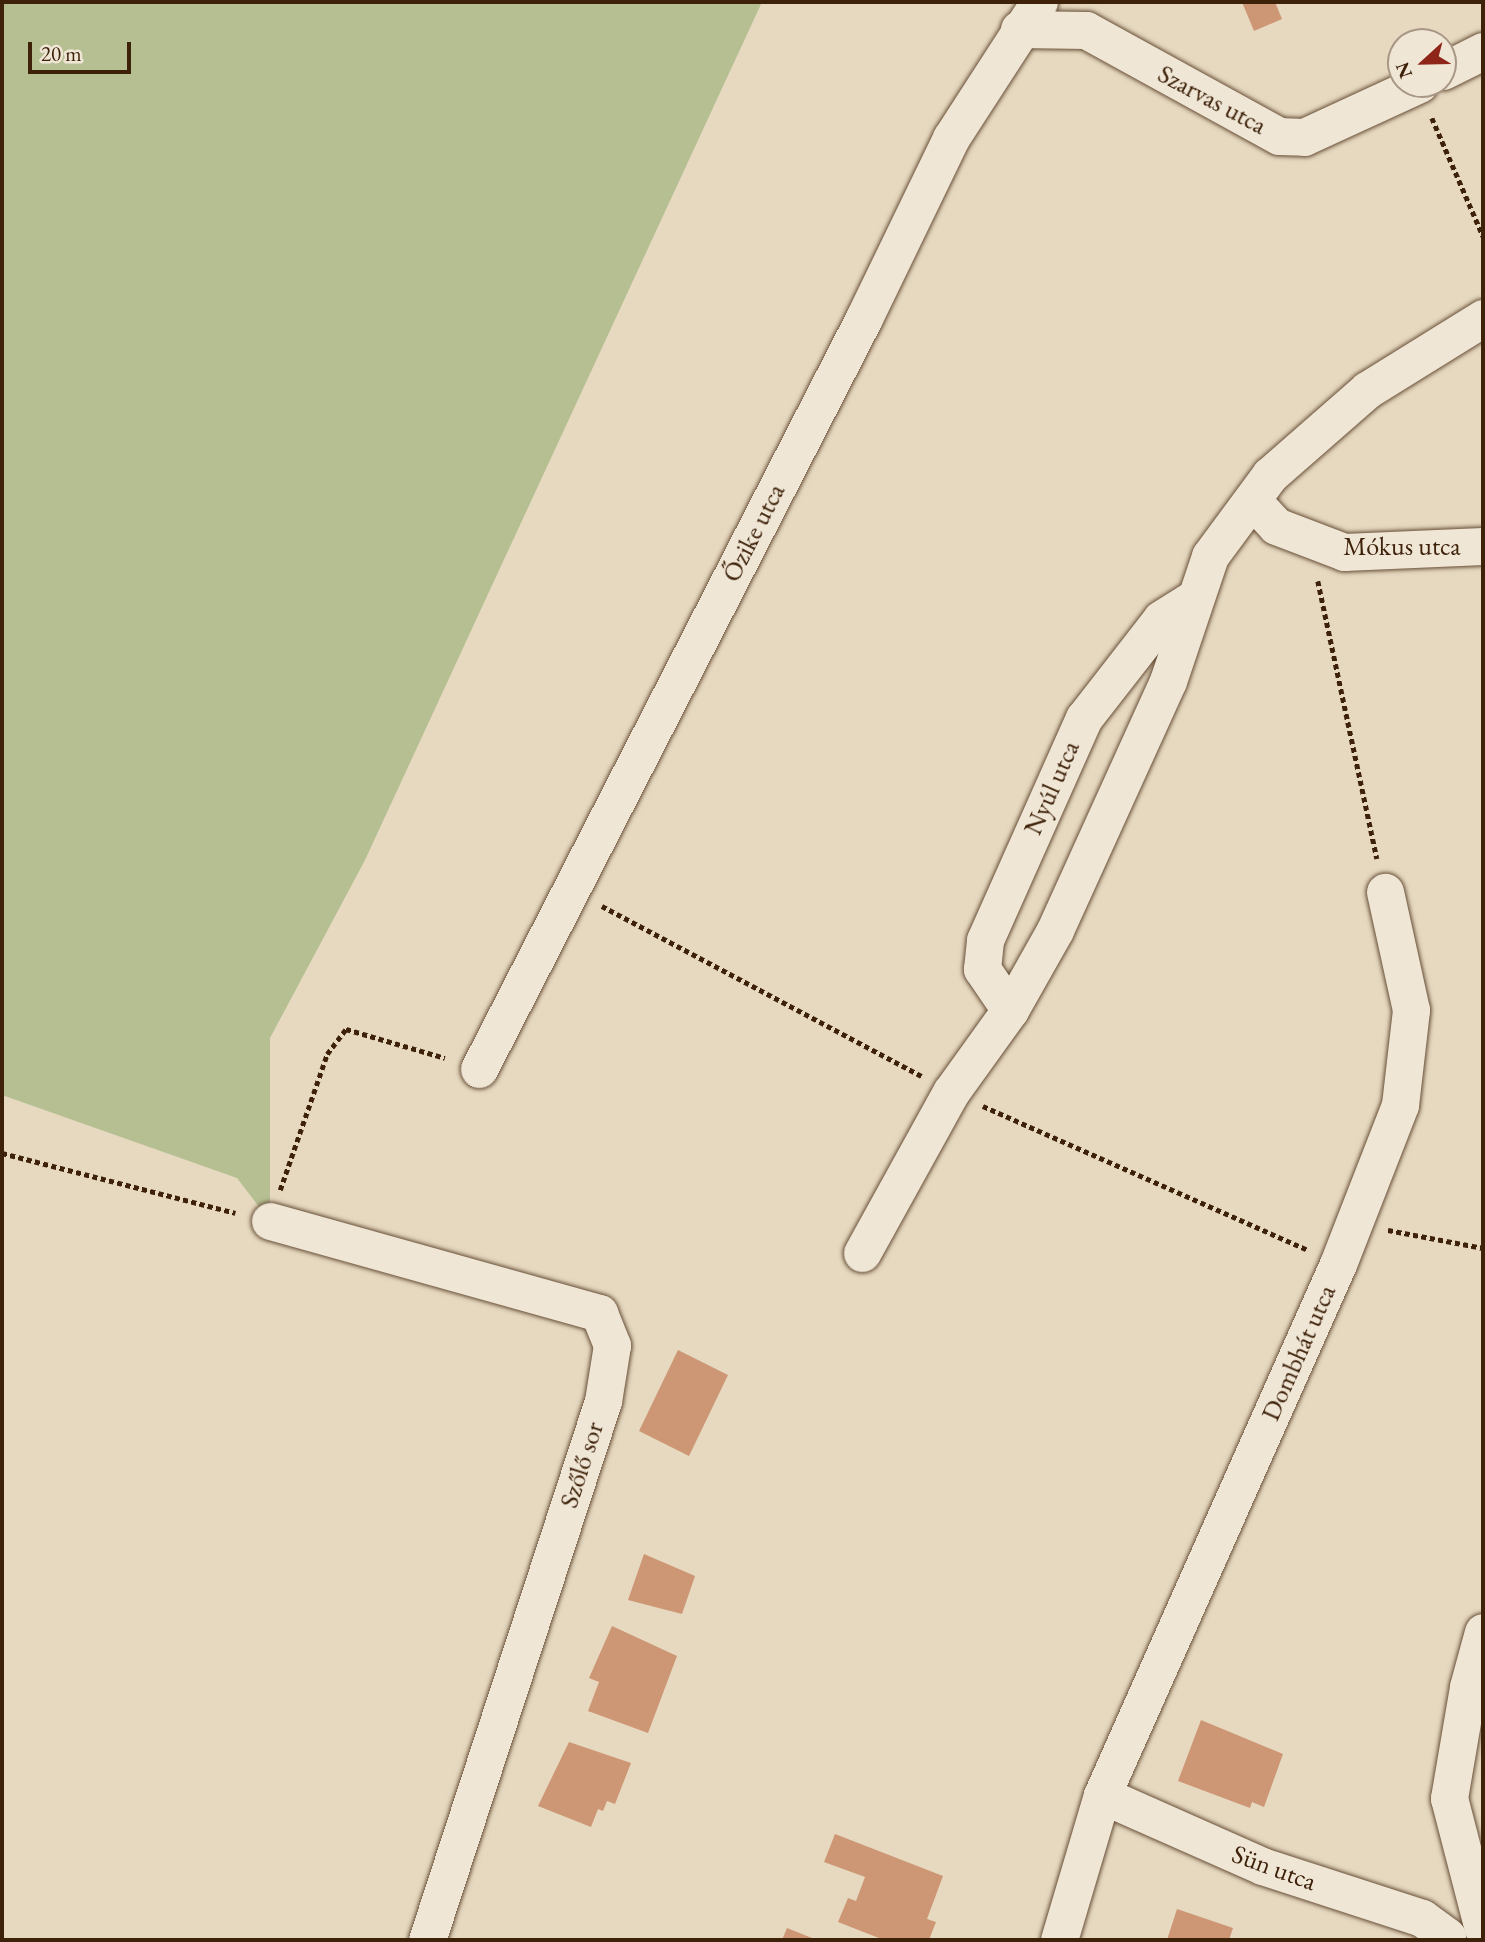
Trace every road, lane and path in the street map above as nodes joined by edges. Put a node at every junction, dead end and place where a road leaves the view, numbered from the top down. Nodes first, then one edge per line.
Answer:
1 (1029, 15) edge
2 (1082, 16) edge
3 (1483, 51) edge
4 (1457, 64) edge
5 (1388, 98) edge
6 (1424, 98) edge
7 (1483, 236) edge
8 (1483, 318) edge
9 (1252, 500) junction
10 (1483, 546) edge
11 (1316, 572) dead end
12 (1196, 597) junction
13 (1385, 892) joint
14 (1010, 1010) junction
15 (480, 1069) joint
16 (2, 1153) edge
17 (270, 1221) junction
18 (1354, 1224) junction
19 (1483, 1248) edge
20 (862, 1253) dead end
21 (1483, 1632) edge
22 (1102, 1795) junction
23 (1483, 1929) edge
24 (1483, 1935) edge
25 (1446, 1938) edge
26 (427, 1940) edge
27 (1059, 1940) edge

1 - 2 street, Szarvas utca
1 - 15 street, Őzike utca
2 - 5 street, Szarvas utca
3 - 4 street
6 - 7 path
8 - 9 street
9 - 10 street, Mókus utca
9 - 12 street
11 - 13 path
12 - 14 street
12 - 14 street, Nyúl utca
13 - 18 street, Dombhát utca
14 - 20 street
15 - 17 path
16 - 17 path
17 - 26 street, Szőlő sor
18 - 19 path
18 - 22 street, Dombhát utca
21 - 23 street
22 - 25 street, Sün utca
22 - 27 street, Dombhát utca
24 - 25 street

